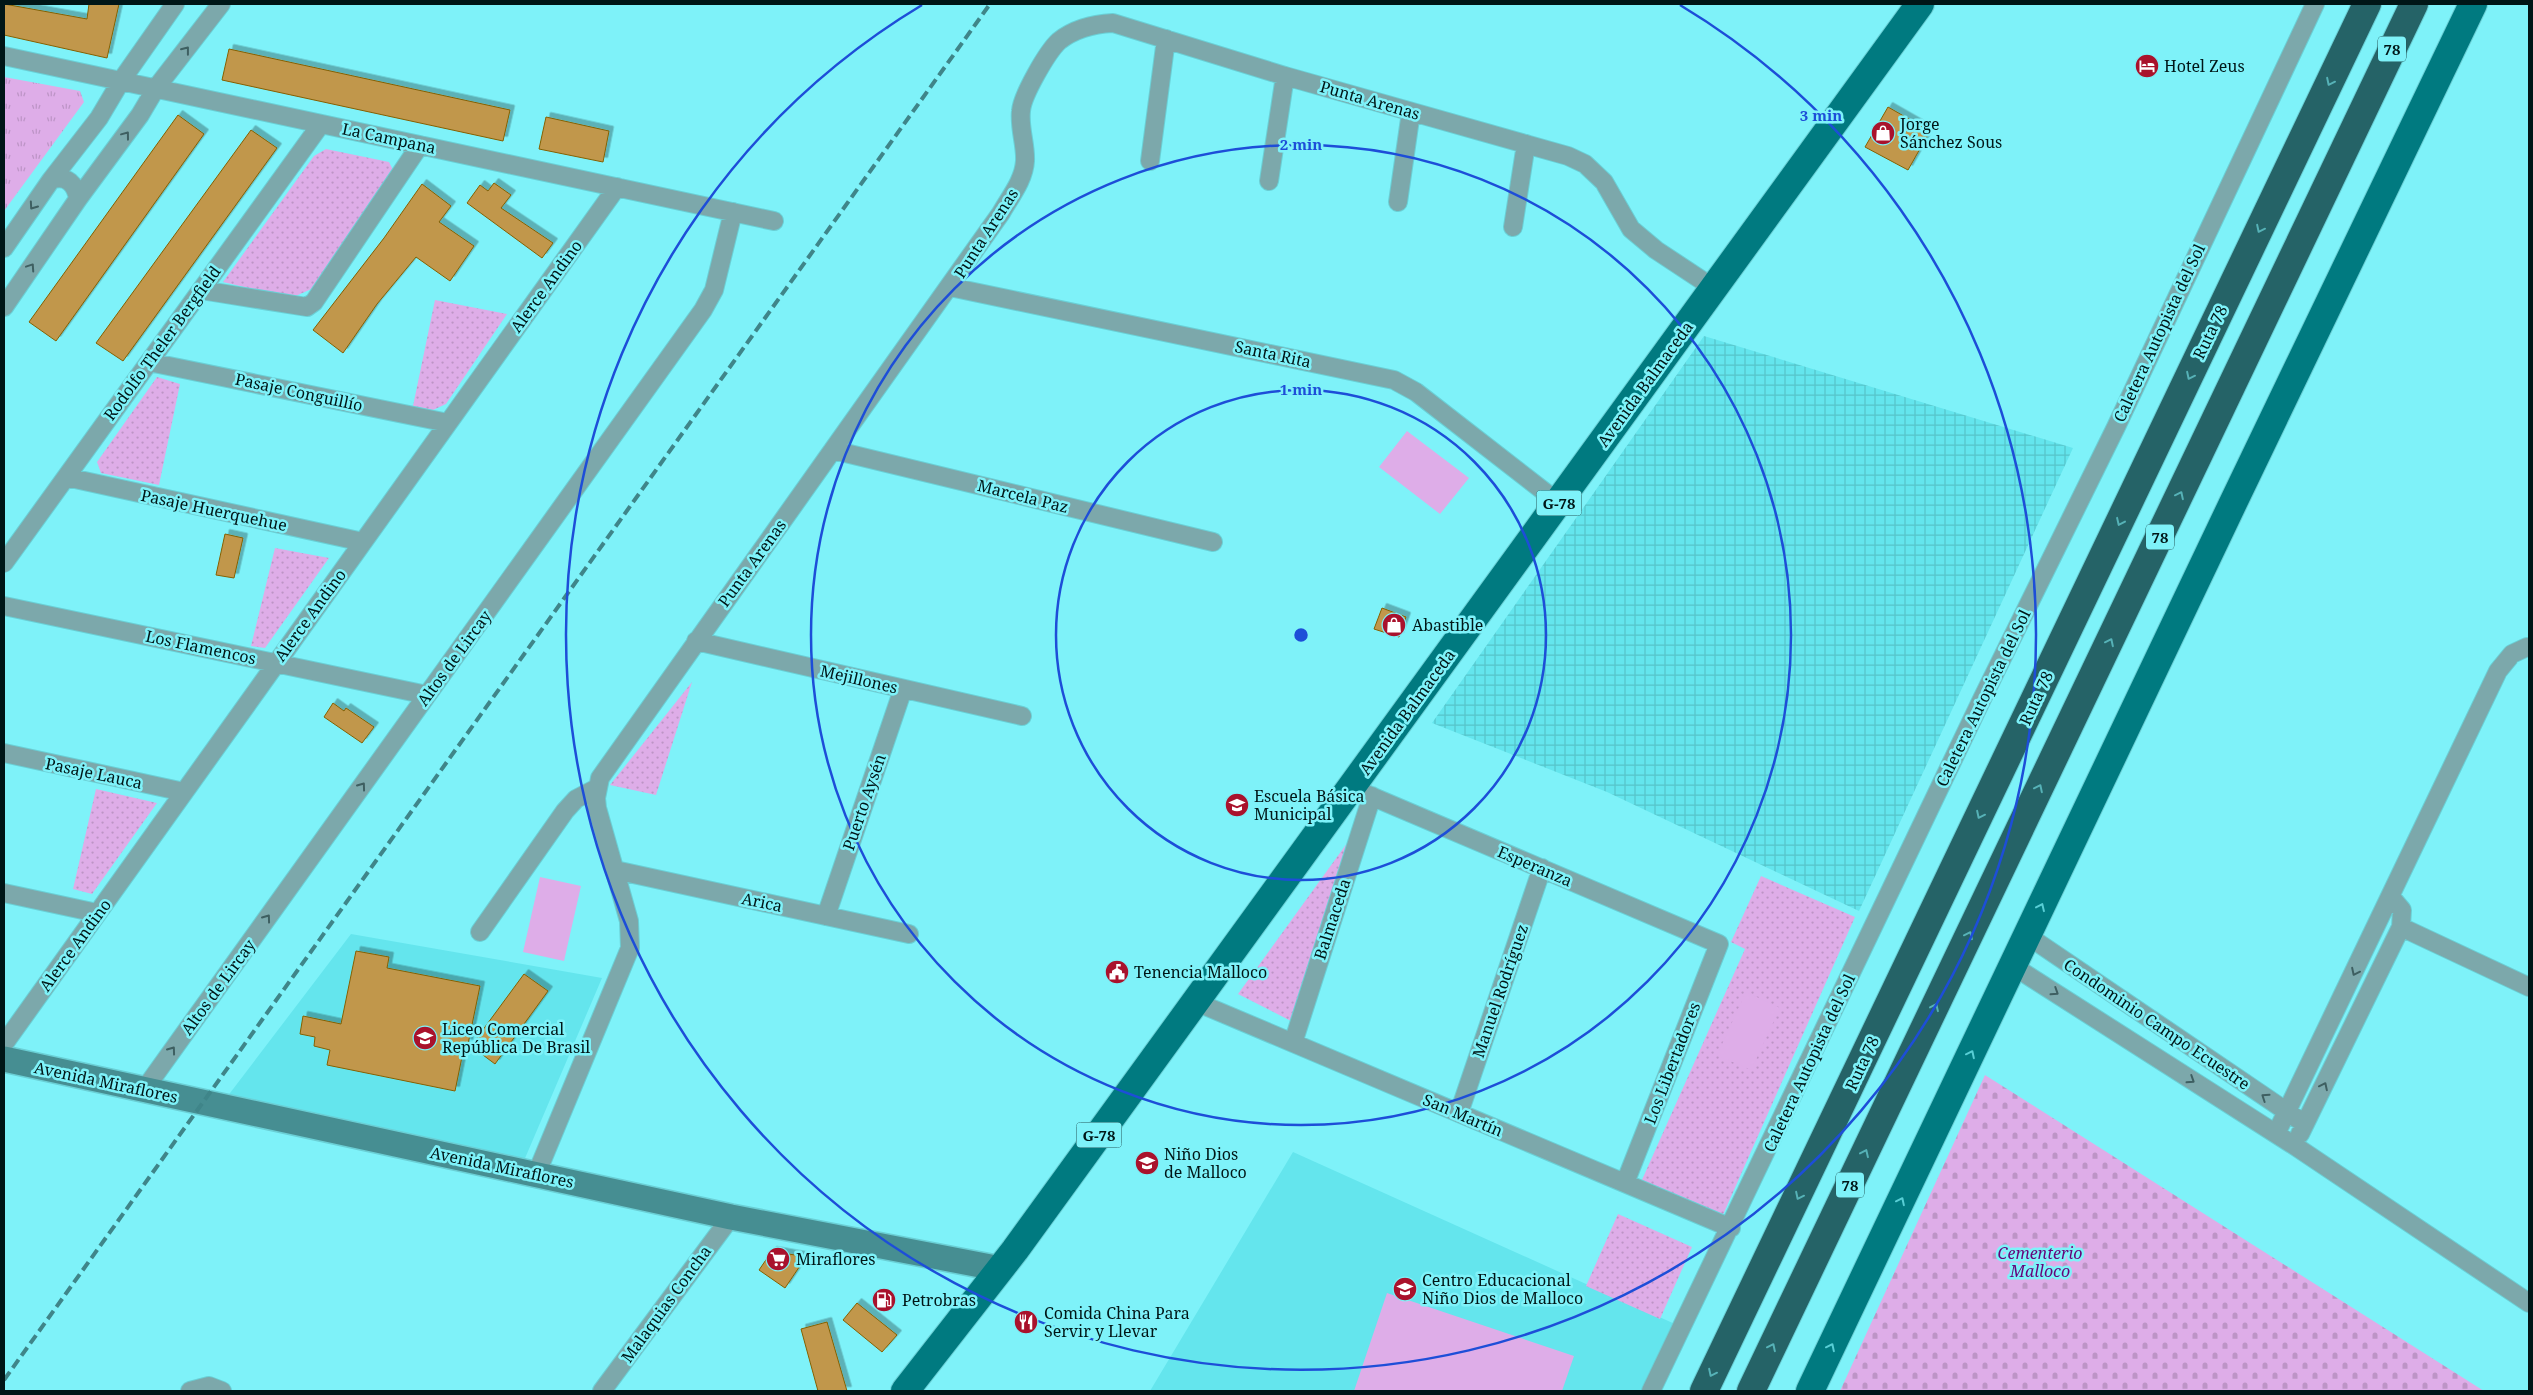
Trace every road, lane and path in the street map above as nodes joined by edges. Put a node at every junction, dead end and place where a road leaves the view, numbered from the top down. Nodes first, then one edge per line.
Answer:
1 (175, 4) edge
2 (221, 4) edge
3 (1920, 4) edge
4 (2315, 4) edge
5 (2362, 4) edge
6 (2367, 4) edge
7 (2414, 4) edge
8 (2428, 4) edge
9 (2473, 4) edge
10 (2351, 38) junction
11 (1166, 39) junction
12 (4, 56) edge
13 (1285, 76) junction
14 (121, 81) junction
15 (156, 88) junction
16 (2370, 95) junction
17 (1411, 112) junction
18 (321, 124) junction
19 (1526, 144) junction
20 (420, 145) junction
21 (1150, 162) dead end
22 (51, 180) junction
23 (1269, 181) dead end
24 (618, 187) junction
25 (78, 199) junction
26 (1398, 202) dead end
27 (733, 212) junction
28 (774, 221) dead end
29 (1513, 227) dead end
30 (4, 248) edge
31 (950, 288) junction
32 (1715, 289) junction
33 (201, 290) junction
34 (4, 307) edge
35 (149, 362) junction
36 (448, 423) junction
37 (834, 450) junction
38 (66, 477) junction
39 (1559, 503) junction
40 (363, 542) junction
41 (1213, 542) dead end
42 (4, 563) edge
43 (4, 606) edge
44 (696, 642) junction
45 (2527, 646) dead end
46 (276, 663) junction
47 (903, 689) junction
48 (427, 695) junction
49 (1022, 716) dead end
50 (4, 753) edge
51 (597, 788) junction
52 (184, 792) junction
53 (1362, 792) junction
54 (1542, 868) junction
55 (615, 870) junction
56 (4, 893) edge
57 (2391, 897) junction
58 (97, 913) junction
59 (826, 916) junction
60 (2401, 928) junction
61 (480, 932) dead end
62 (909, 934) dead end
63 (2028, 936) junction
64 (2371, 938) junction
65 (1719, 944) joint
66 (2390, 950) junction
67 (2014, 966) junction
68 (2529, 987) edge
69 (1196, 1002) junction
70 (1293, 1043) junction
71 (4, 1044) edge
72 (4, 1059) edge
73 (144, 1090) junction
74 (2286, 1112) junction
75 (1459, 1113) junction
76 (2305, 1124) junction
77 (2276, 1134) junction
78 (2295, 1146) junction
79 (536, 1175) junction
80 (1625, 1183) junction
81 (731, 1217) junction
82 (1731, 1228) junction
83 (1002, 1269) junction
84 (2529, 1303) edge
85 (196, 1389) edge
86 (222, 1391) edge
87 (602, 1391) edge
88 (906, 1391) edge
89 (1651, 1391) edge
90 (1704, 1391) edge
91 (1751, 1391) edge
92 (1810, 1391) edge

1 - 14 street
15 -> 2 street
3 - 32 main road, Avenida Balmaceda / G-78
4 - 82 street, Caletera Autopista del Sol
5 - 10 highway
6 - 10 highway, Ruta 78 / 78
7 - 16 highway, 78
8 - 16 highway
63 -> 9 main road
10 -> 90 highway, Ruta 78 / 78
11 - 13 street, Punta Arenas
11 - 21 street
11 - 31 street, Punta Arenas
12 - 14 street, La Campana
13 - 17 street, Punta Arenas
13 - 23 street
14 - 15 street, La Campana
14 - 22 street
15 - 18 street, La Campana
25 -> 15 street
91 -> 16 highway, 78
17 - 19 street, Punta Arenas
17 - 26 street
18 - 20 street, La Campana
18 - 33 street, Rodolfo Theler Bergfield
19 - 29 street
19 - 32 street, Punta Arenas
20 - 24 street, La Campana
20 - 33 street
22 - 25 street
22 -> 30 street
24 - 27 street, La Campana
24 - 36 street, Alerce Andino
34 -> 25 street
27 - 28 street, La Campana
27 - 48 street, Altos de Lircay
31 - 37 street, Punta Arenas
31 - 39 street, Santa Rita
32 - 39 main road, Avenida Balmaceda / G-78
33 - 35 street, Rodolfo Theler Bergfield
35 - 36 street, Pasaje Conguillío
35 - 38 street, Rodolfo Theler Bergfield
36 - 40 street, Alerce Andino
37 - 41 street, Marcela Paz
37 - 44 street, Punta Arenas
38 - 40 street, Pasaje Huerquehue
38 - 42 street, Rodolfo Theler Bergfield
39 - 53 main road, Avenida Balmaceda / G-78
40 - 46 street, Alerce Andino
43 - 46 street, Los Flamencos
44 - 47 street, Mejillones
44 - 51 street, Punta Arenas
45 - 57 street
46 - 48 street, Los Flamencos
46 - 52 street, Alerce Andino
47 - 49 street, Mejillones
47 - 59 street, Puerto Aysén
73 -> 48 street, Altos de Lircay
50 - 52 street, Pasaje Lauca
51 - 55 street, Punta Arenas
51 - 61 street
52 - 58 street, Alerce Andino
53 - 54 street, Esperanza
53 - 69 main road, Avenida Balmaceda / G-78
53 - 70 street, Balmaceda
54 - 65 street, Esperanza
54 - 75 street, Manuel Rodríguez
55 - 59 street, Arica
55 - 79 street, Punta Arenas
56 - 58 street
57 - 60 street
57 - 64 street
58 - 71 street, Alerce Andino
59 - 62 street, Arica
60 - 66 street
60 - 68 street
63 - 67 main road
74 -> 63 street, Condominio Campo Ecuestre
64 - 66 street
64 -> 74 street
65 - 80 street, Los Libertadores
76 -> 66 street
67 -> 77 street, Condominio Campo Ecuestre
92 -> 67 main road
69 - 70 street, San Martín
69 - 83 main road, Avenida Balmaceda / G-78
70 - 75 street, San Martín
72 - 73 main road, Avenida Miraflores
73 - 79 main road, Avenida Miraflores
74 - 76 street, Condominio Campo Ecuestre
74 - 77 street
75 - 80 street, San Martín
76 - 78 street
77 - 78 street, Condominio Campo Ecuestre
78 - 84 street, Condominio Campo Ecuestre
79 - 81 main road, Avenida Miraflores
80 - 82 street, San Martín
81 - 83 main road, Avenida Miraflores
81 - 87 street, Malaquias Concha
82 - 89 street, Caletera Autopista del Sol
83 - 88 main road, Avenida Balmaceda / G-78
85 - 86 street

